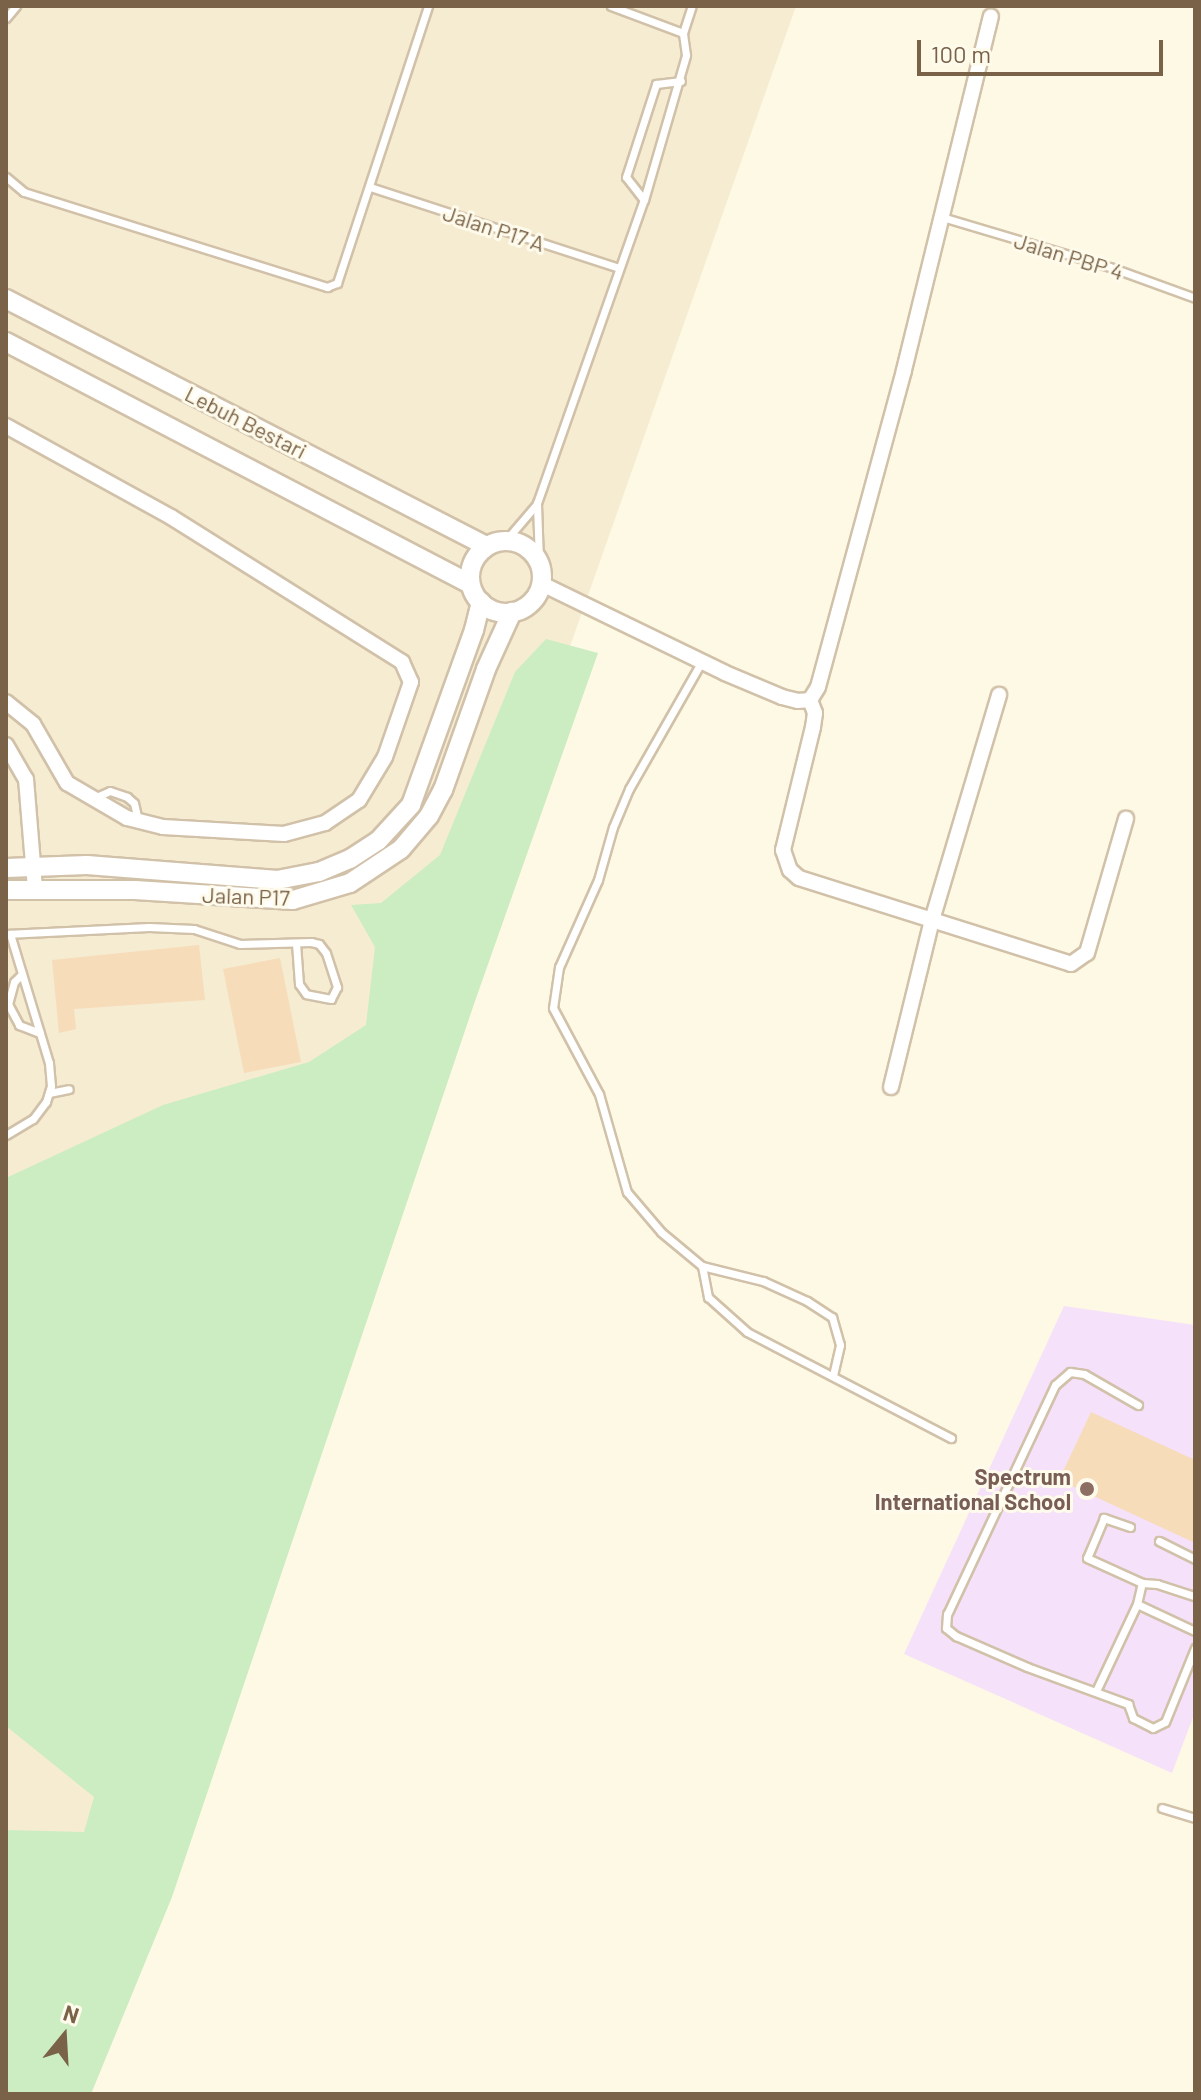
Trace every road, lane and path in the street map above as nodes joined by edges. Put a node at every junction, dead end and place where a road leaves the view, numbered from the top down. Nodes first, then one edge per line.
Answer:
1 (16, 6) edge
2 (427, 6) edge
3 (611, 6) edge
4 (692, 6) edge
5 (991, 17) dead end
6 (6, 18) edge
7 (683, 33) junction
8 (681, 81) junction
9 (6, 177) edge
10 (370, 187) junction
11 (644, 200) junction
12 (942, 217) junction
13 (619, 268) junction
14 (1195, 298) edge
15 (6, 299) edge
16 (6, 342) edge
17 (6, 426) edge
18 (537, 503) junction
19 (506, 540) junction
20 (486, 546) junction
21 (539, 561) junction
22 (470, 584) junction
23 (542, 584) junction
24 (481, 602) junction
25 (512, 612) junction
26 (702, 661) junction
27 (999, 695) dead end
28 (810, 700) junction
29 (6, 702) edge
30 (6, 745) edge
31 (1126, 819) dead end
32 (34, 865) junction
33 (6, 868) edge
34 (35, 888) junction
35 (6, 890) edge
36 (932, 920) junction
37 (8, 934) edge
38 (296, 943) junction
39 (22, 974) junction
40 (40, 1033) junction
41 (891, 1087) dead end
42 (69, 1089) dead end
43 (49, 1093) junction
44 (6, 1135) edge
45 (702, 1266) junction
46 (833, 1376) junction
47 (1138, 1405) dead end
48 (951, 1438) dead end
49 (1130, 1527) dead end
50 (1159, 1541) dead end
51 (1195, 1559) edge
52 (1142, 1583) junction
53 (1195, 1596) edge
54 (1137, 1604) junction
55 (1195, 1631) edge
56 (1195, 1648) edge
57 (1096, 1691) junction
58 (1162, 1808) dead end
59 (1195, 1818) edge

1 - 6 lane
2 - 10 lane
3 - 7 lane
4 - 7 lane
5 - 12 street
7 - 8 lane
8 - 11 lane
8 - 11 lane
9 - 10 lane
10 - 13 lane, Jalan P17 A
11 - 13 lane
12 - 14 lane, Jalan PBP 4
12 - 28 street
13 - 18 lane
15 - 20 street, Lebuh Bestari
16 - 22 street, Lebuh Bestari
17 - 29 street
18 - 19 lane
18 - 21 lane
19 - 20 street
19 - 21 street
20 - 22 street
21 - 23 street
22 - 24 street
23 - 25 street
23 - 26 street
24 - 25 street
24 - 32 street, Jalan P17
25 - 34 street, Jalan P17
26 - 28 street
26 - 45 lane
27 - 36 street
28 - 36 street
30 - 32 street
31 - 36 street
32 - 33 street, Jalan P17
32 - 34 street
34 - 35 street, Jalan P17
36 - 41 street
37 - 38 lane
37 - 39 lane
38 - 38 lane
39 - 40 lane
39 - 40 lane
40 - 43 lane
42 - 43 lane
43 - 44 lane
45 - 46 lane
45 - 46 lane
46 - 48 lane
47 - 57 lane
49 - 52 lane
50 - 51 lane
52 - 53 lane
52 - 54 lane
54 - 55 lane
54 - 57 lane
56 - 57 lane
58 - 59 lane

